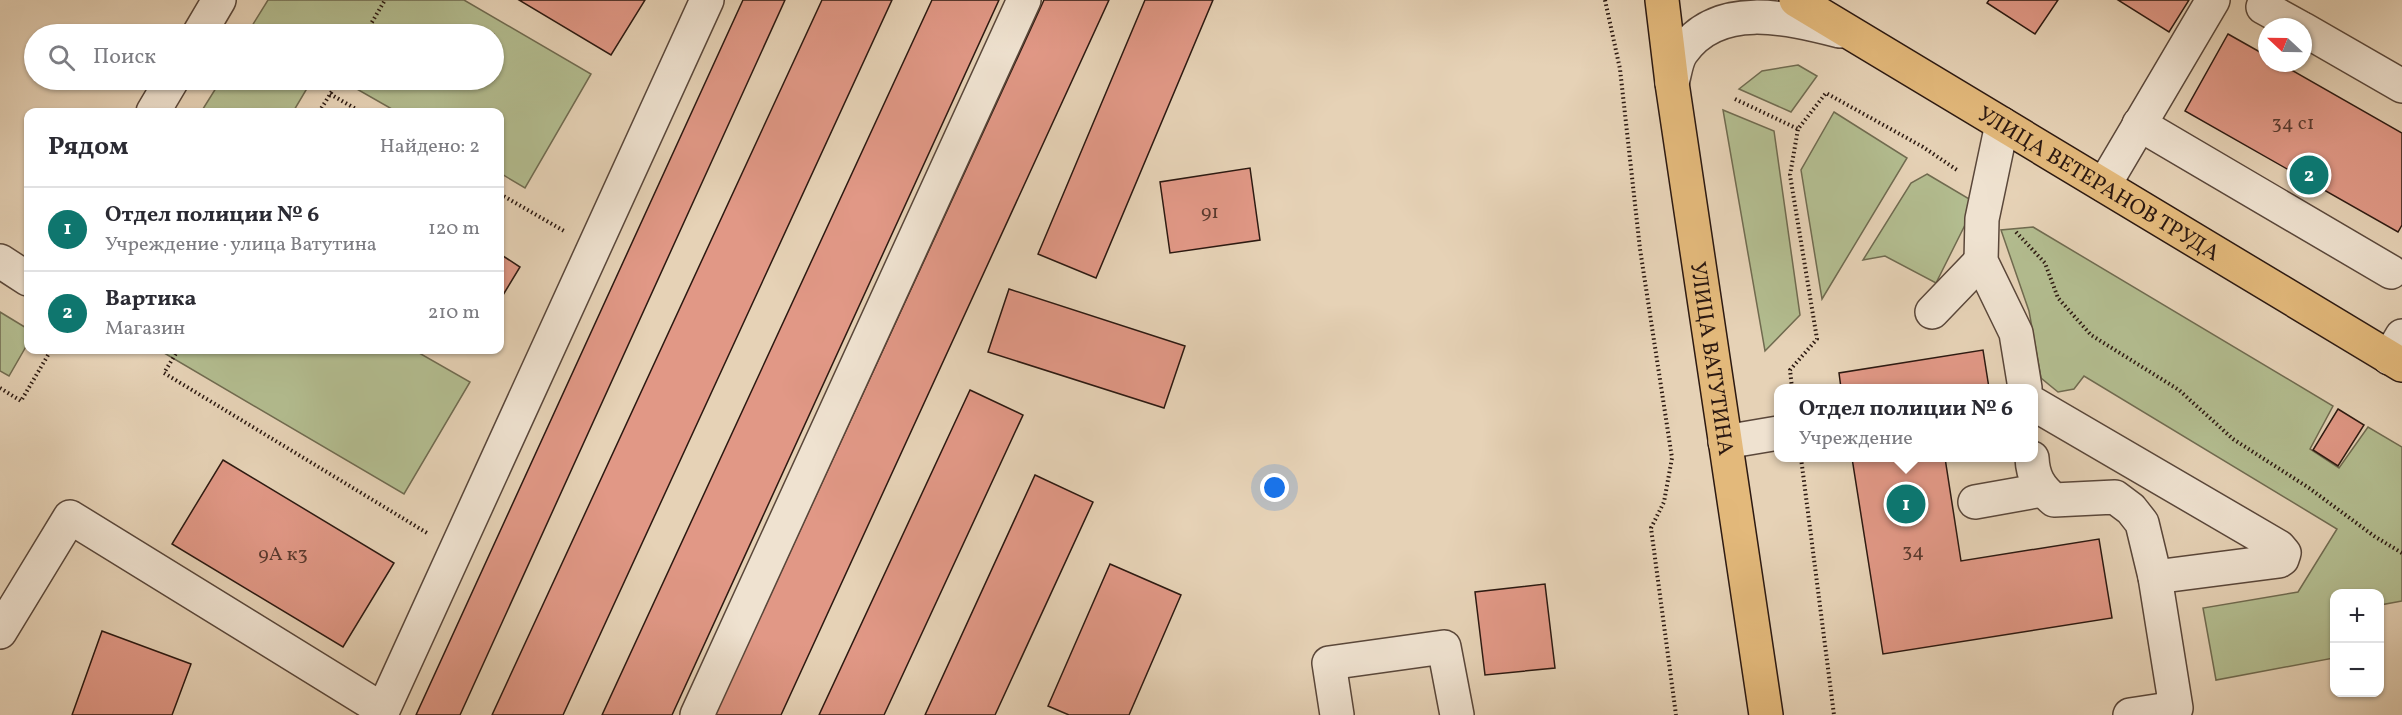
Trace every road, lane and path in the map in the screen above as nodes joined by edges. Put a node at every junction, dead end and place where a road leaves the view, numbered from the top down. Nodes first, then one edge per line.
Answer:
1 (219, 0) edge
2 (384, 0) edge
3 (707, 0) edge
4 (1024, 0) edge
5 (1605, 0) edge
6 (1662, 0) edge
7 (1796, 0) edge
8 (2213, 0) edge
9 (2263, 7) dead end
10 (2283, 18) edge
11 (205, 24) edge
12 (370, 24) edge
13 (2312, 34) edge
14 (1856, 35) junction
15 (1671, 82) junction
16 (2402, 86) edge
17 (166, 90) edge
18 (333, 90) edge
19 (330, 94) junction
20 (1735, 99) dead end
21 (155, 108) edge
22 (321, 108) edge
23 (354, 108) edge
24 (2002, 124) junction
25 (2139, 124) junction
26 (1798, 129) junction
27 (2104, 185) junction
28 (1989, 191) junction
29 (504, 196) edge
30 (593, 249) junction
31 (0, 261) edge
32 (1981, 261) junction
33 (2398, 266) edge
34 (24, 276) edge
35 (1932, 312) dead end
36 (2398, 353) edge
37 (49, 354) edge
38 (176, 354) edge
39 (1792, 384) edge
40 (2024, 384) edge
41 (0, 388) edge
42 (2038, 406) edge
43 (1774, 434) edge
44 (1725, 442) junction
45 (1802, 462) edge
46 (2032, 462) edge
47 (2153, 475) junction
48 (2042, 490) junction
49 (1975, 502) dead end
50 (2131, 509) junction
51 (456, 551) junction
52 (2402, 553) edge
53 (2155, 577) junction
54 (0, 632) edge
55 (697, 715) edge
56 (1337, 715) edge
57 (1457, 715) edge
58 (1676, 715) edge
59 (1766, 715) edge
60 (1834, 715) edge
61 (2130, 715) edge

1 - 11 street
2 - 12 path
3 - 30 street
4 - 55 street
5 - 58 path
6 - 15 main road, УЛИЦА ВАТУТИНА
7 - 14 main road, УЛИЦА ВЕТЕРАНОВ ТРУДА
8 - 25 street
9 - 10 street
13 - 16 street
14 - 15 street
14 - 24 main road, УЛИЦА ВЕТЕРАНОВ ТРУДА
15 - 44 main road, УЛИЦА ВАТУТИНА
17 - 21 street
18 - 19 path
19 - 22 path
19 - 23 path
20 - 26 path
24 - 27 main road, УЛИЦА ВЕТЕРАНОВ ТРУДА
24 - 28 street
25 - 27 street
25 - 33 street
26 - 28 path
26 - 39 path
27 - 36 main road, УЛИЦА ВЕТЕРАНОВ ТРУДА
28 - 32 street
28 - 52 path
29 - 30 path
30 - 51 street
31 - 34 street
32 - 35 street
32 - 40 street
37 - 41 path
38 - 51 path
42 - 47 street
43 - 44 street
44 - 59 main road, УЛИЦА ВАТУТИНА
45 - 60 path
46 - 48 street
47 - 50 street
47 - 53 street
48 - 49 street
48 - 50 street
50 - 53 street
51 - 54 street
53 - 61 street
56 - 57 street

